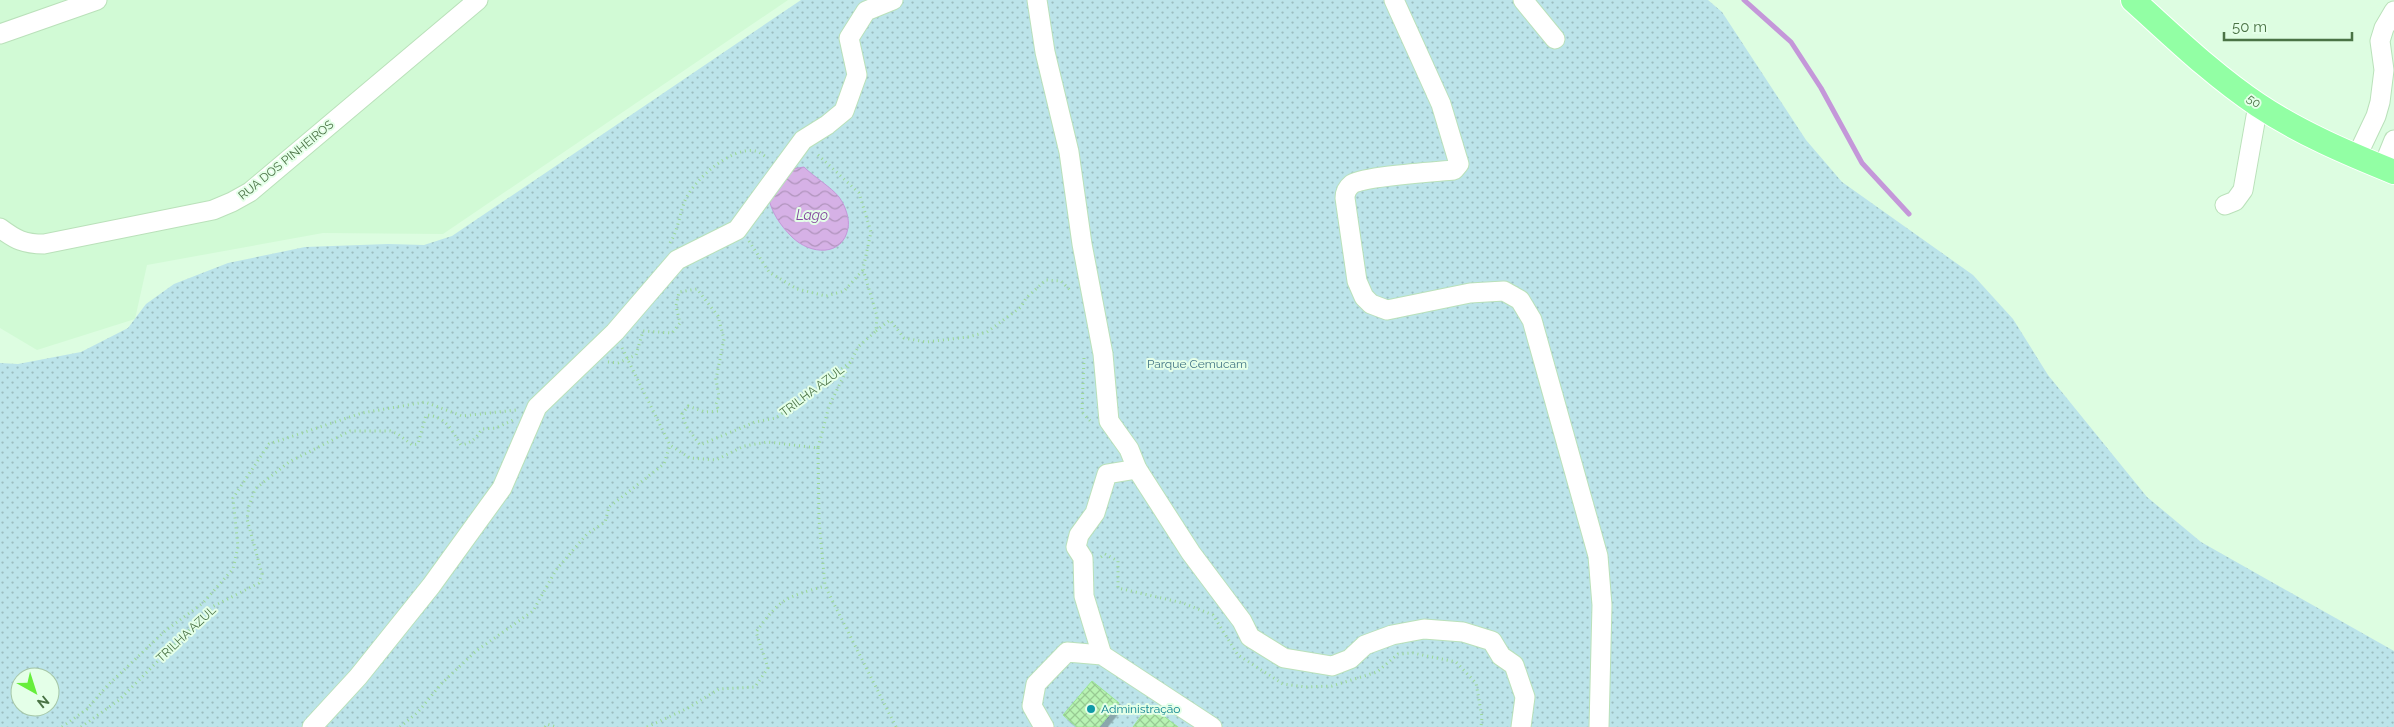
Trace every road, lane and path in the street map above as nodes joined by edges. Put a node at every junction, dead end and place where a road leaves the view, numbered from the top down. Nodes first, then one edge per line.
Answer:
1 (97, 0) edge
2 (478, 0) edge
3 (893, 0) edge
4 (1037, 0) edge
5 (1394, 0) edge
6 (1523, 0) edge
7 (2133, 0) edge
8 (2394, 12) edge
9 (0, 34) edge
10 (1555, 39) dead end
11 (2389, 72) edge
12 (2258, 105) junction
13 (803, 140) junction
14 (2394, 140) edge
15 (2357, 156) junction
16 (788, 160) junction
17 (2388, 169) edge
18 (2225, 206) dead end
19 (0, 228) edge
20 (737, 230) junction
21 (667, 249) dead end
22 (863, 269) junction
23 (1076, 296) dead end
24 (876, 331) junction
25 (614, 332) junction
26 (1086, 349) dead end
27 (852, 361) junction
28 (601, 362) dead end
29 (524, 405) dead end
30 (514, 419) dead end
31 (1093, 425) dead end
32 (670, 445) junction
33 (818, 446) junction
34 (1137, 469) junction
35 (825, 586) junction
36 (1102, 655) junction
37 (62, 727) edge
38 (81, 727) edge
39 (312, 727) edge
40 (400, 727) edge
41 (545, 727) edge
42 (556, 727) edge
43 (648, 727) edge
44 (896, 727) edge
45 (1044, 727) edge
46 (1212, 727) edge
47 (1521, 727) edge
48 (1599, 727) edge

1 - 9 street
2 - 19 street, RUA DOS PINHEIROS
3 - 13 street
4 - 34 street
5 - 48 street
6 - 10 street
7 - 12 main road, 50
8 - 11 street
11 - 15 street
12 - 15 main road, 50
12 - 18 street
13 - 16 street
13 - 22 path
14 - 17 street
15 - 17 main road, 50
16 - 20 street
16 - 21 path
20 - 22 path
20 - 25 street
22 - 24 path
23 - 24 path
24 - 27 path
25 - 32 path
25 - 39 street
26 - 31 path
27 - 28 path, TRILHA AZUL
27 - 33 path
29 - 37 path, TRILHA AZUL
30 - 38 path, TRILHA AZUL
32 - 33 path
32 - 40 path
33 - 35 path
34 - 36 street
34 - 47 street
35 - 43 path
35 - 44 path
36 - 45 street
36 - 46 street
41 - 42 path

